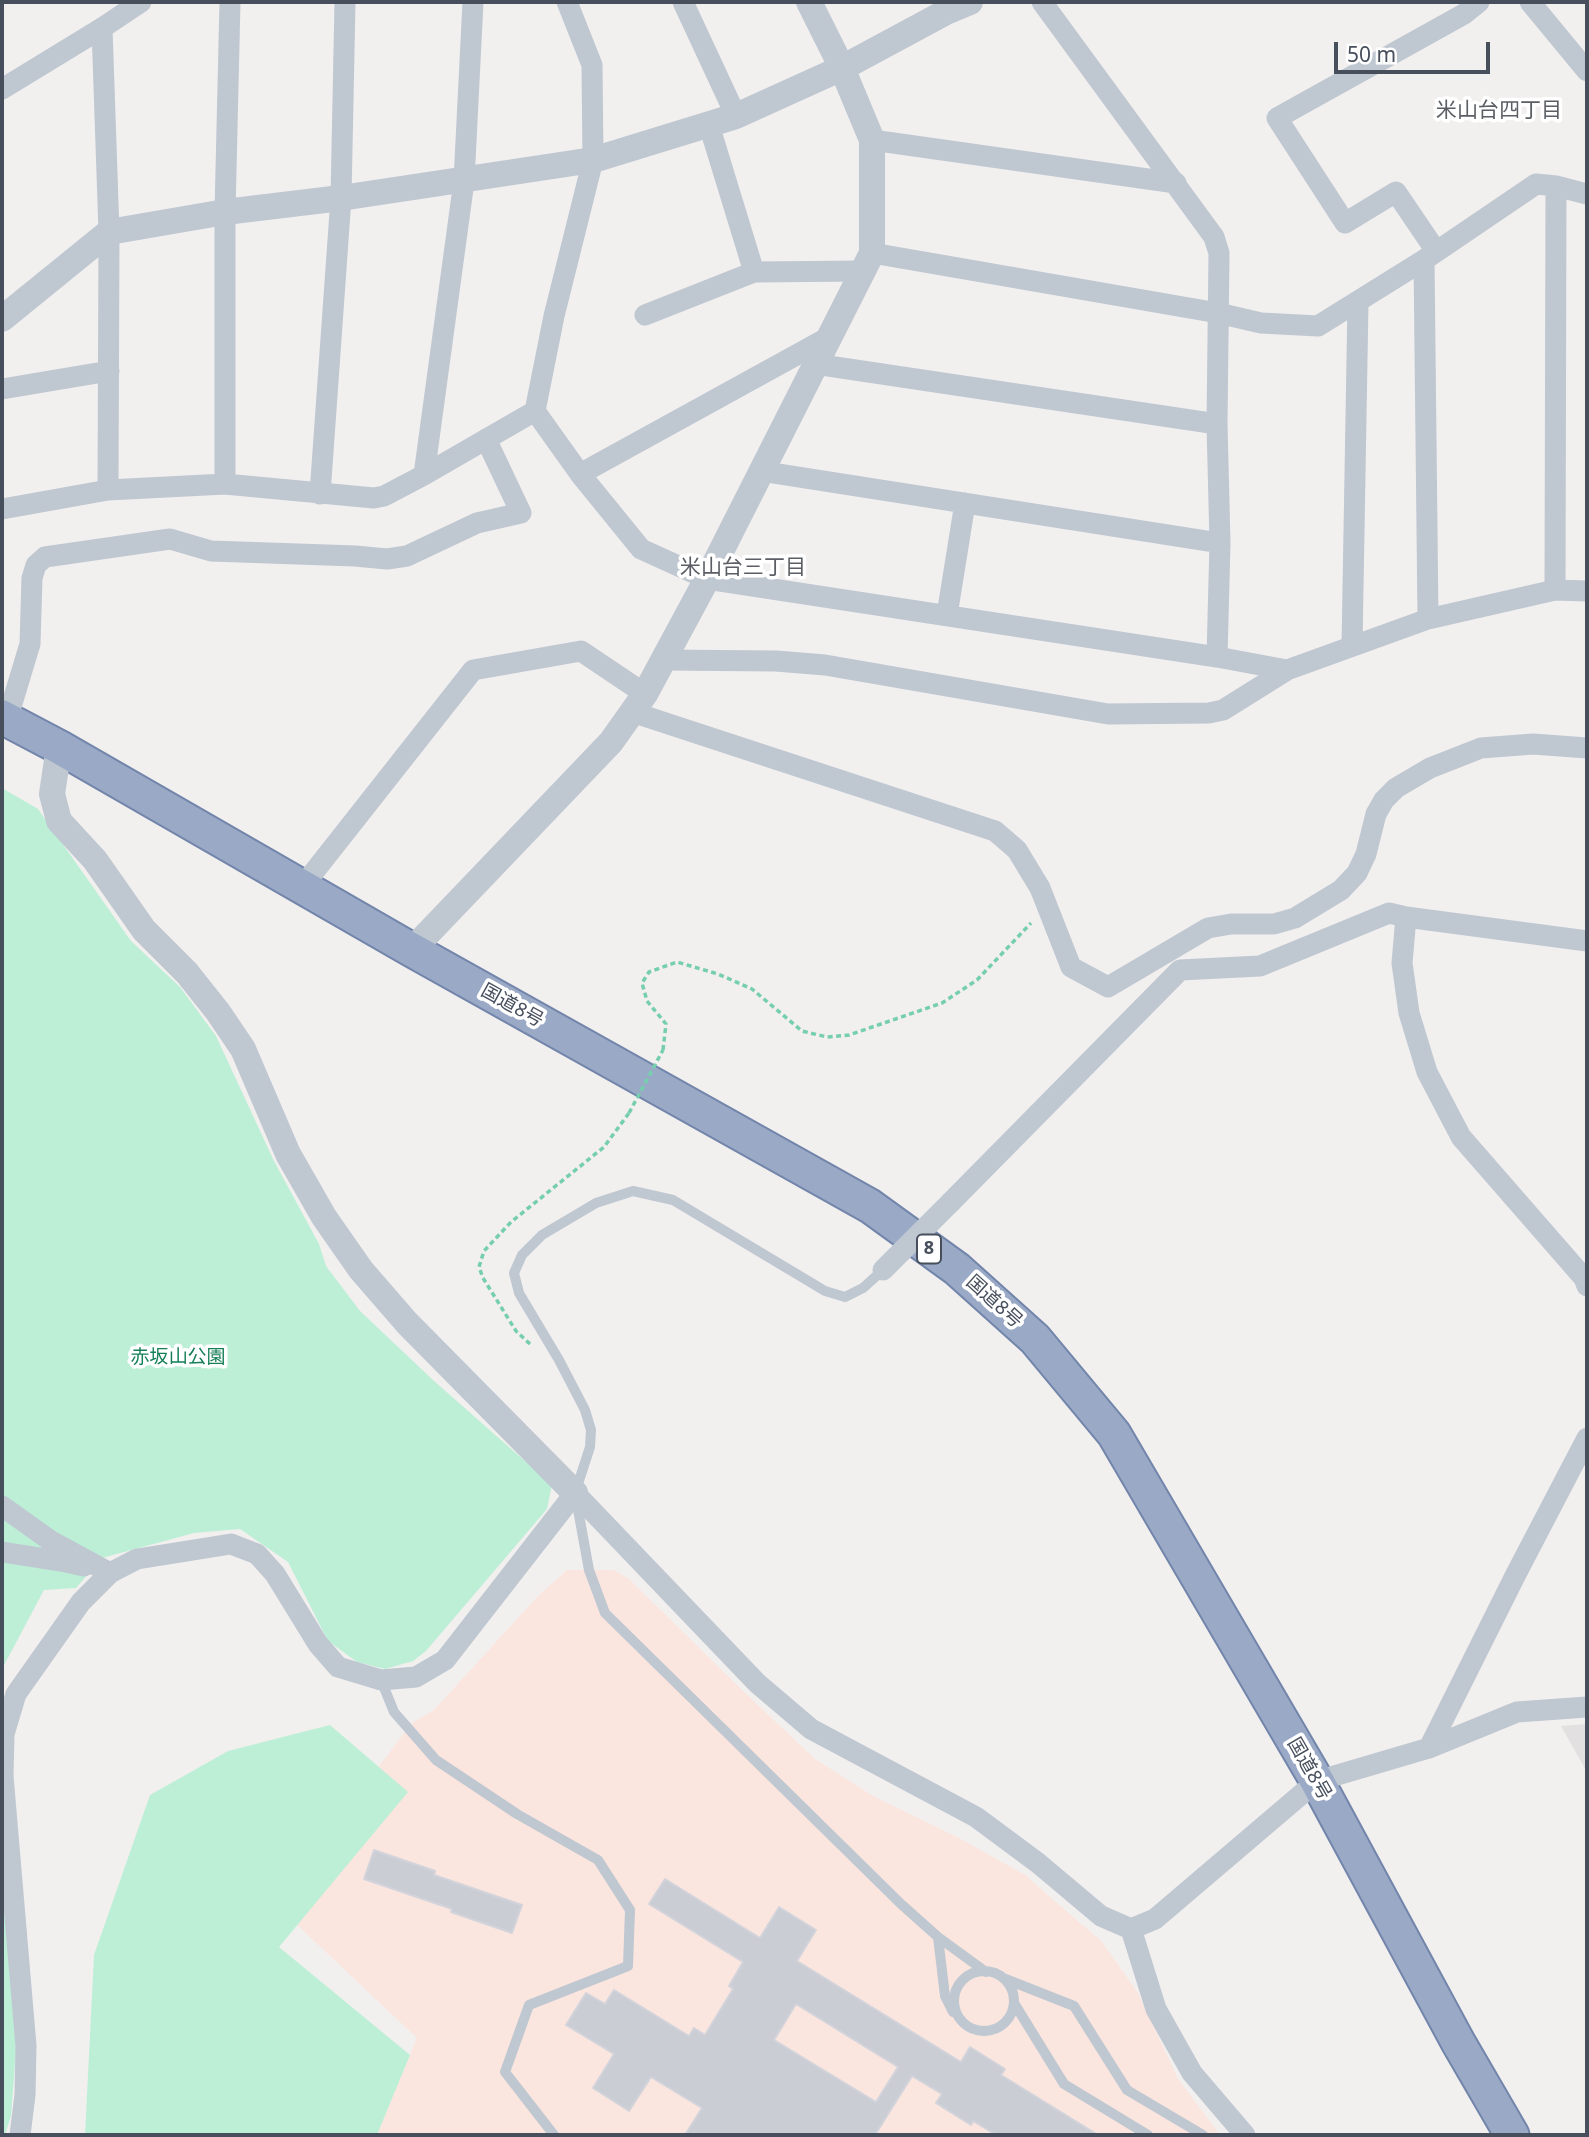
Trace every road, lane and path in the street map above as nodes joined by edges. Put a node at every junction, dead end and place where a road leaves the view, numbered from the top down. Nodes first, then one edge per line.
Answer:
1 (141, 2) edge
2 (230, 2) edge
3 (345, 2) edge
4 (473, 2) edge
5 (567, 2) edge
6 (683, 2) edge
7 (809, 2) edge
8 (1042, 2) edge
9 (1479, 2) edge
10 (1530, 2) edge
11 (953, 5) edge
12 (102, 28) junction
13 (842, 68) junction
14 (1587, 71) edge
15 (2, 89) edge
16 (736, 116) junction
17 (709, 125) junction
18 (872, 140) junction
19 (593, 160) junction
20 (464, 181) junction
21 (1176, 183) junction
22 (1556, 186) junction
23 (1587, 194) edge
24 (341, 198) junction
25 (225, 212) junction
26 (109, 232) junction
27 (1430, 255) junction
28 (868, 262) junction
29 (754, 272) junction
30 (1358, 302) junction
31 (1218, 313) junction
32 (645, 315) dead end
33 (2, 319) edge
34 (829, 337) junction
35 (815, 364) junction
36 (109, 371) junction
37 (2, 389) edge
38 (535, 411) junction
39 (1217, 424) junction
40 (486, 439) junction
41 (760, 471) junction
42 (580, 474) junction
43 (424, 475) junction
44 (225, 484) junction
45 (108, 490) junction
46 (320, 494) junction
47 (965, 503) junction
48 (2, 509) edge
49 (1220, 543) junction
50 (706, 579) junction
51 (1555, 590) junction
52 (1587, 591) edge
53 (947, 615) junction
54 (1429, 619) junction
55 (1352, 646) junction
56 (1217, 657) junction
57 (663, 660) junction
58 (1287, 670) junction
59 (638, 703) junction
60 (4, 718) edge
61 (59, 747) junction
62 (1587, 748) edge
63 (302, 887) junction
64 (1046, 907) junction
65 (1406, 917) junction
66 (1587, 941) edge
67 (412, 950) junction
68 (629, 1113) dead end
69 (883, 1270) joint
70 (1587, 1286) edge
71 (1587, 1437) edge
72 (575, 1493) junction
73 (2, 1506) edge
74 (2, 1552) edge
75 (110, 1573) junction
76 (381, 1680) junction
77 (1587, 1707) edge
78 (1429, 1748) junction
79 (1317, 1781) junction
80 (1131, 1929) junction
81 (938, 1937) junction
82 (986, 1972) junction
83 (1003, 1978) junction
84 (1014, 2003) junction
85 (959, 2017) junction
86 (1000, 2026) junction
87 (1027, 2027) junction
88 (20, 2135) edge
89 (554, 2135) edge
90 (1148, 2135) edge
91 (1203, 2135) edge
92 (1245, 2135) edge
93 (1512, 2135) edge

1 - 12 street
2 - 25 street
3 - 24 street
4 - 20 street
5 - 19 street
6 - 16 street
7 - 13 street
8 - 21 street
9 - 27 street
10 - 14 street
11 - 13 street
12 - 15 street
12 - 26 street
13 - 16 street
13 - 18 street
16 - 17 street
17 - 19 street
17 - 29 street
18 - 21 street
18 - 28 street
19 - 20 street
19 - 38 street
20 - 24 street
20 - 43 street
21 - 31 street
22 - 23 street
22 - 27 street
22 - 51 street
24 - 25 street
24 - 46 street
25 - 26 street
25 - 44 street
26 - 33 street
26 - 36 street
27 - 30 street
27 - 54 street
28 - 29 street
28 - 31 street
28 - 34 street
29 - 32 street
30 - 31 street
30 - 55 street
31 - 39 street
34 - 35 street
34 - 42 street
35 - 39 street
35 - 41 street
36 - 37 street
36 - 45 street
38 - 40 street
38 - 42 street
39 - 49 street
40 - 43 street
40 - 60 street
41 - 47 street
41 - 50 street
42 - 50 street
43 - 46 street
44 - 45 street
44 - 46 street
45 - 48 street
47 - 49 street
47 - 53 street
49 - 56 street
50 - 53 street
50 - 57 street
51 - 52 street
51 - 54 street
53 - 56 street
54 - 55 street
55 - 58 street
56 - 58 street
57 - 58 street
57 - 59 street
59 - 63 street
59 - 64 street
59 - 67 street
60 - 61 highway, 国道8号 / 8
61 - 63 highway, 国道8号 / 8
61 - 72 street
62 - 64 street
63 - 67 highway, 国道8号 / 8
64 - 68 path, bridge
65 - 66 street
65 - 69 street, bridge
65 - 70 street
67 - 79 highway, 国道8号 / 8
69 - 72 lane
71 - 78 street
72 - 76 street
72 - 80 street
72 - 81 lane
73 - 75 street
74 - 75 street
75 - 76 street
75 - 88 street
76 - 89 lane
77 - 78 street
78 - 79 street
79 - 80 street
79 - 93 highway, 国道8号 / 8
80 - 92 street
81 - 82 lane
81 - 85 lane
82 - 83 lane
82 - 85 lane
83 - 84 lane
83 - 91 lane
84 - 86 lane
84 - 87 lane
85 - 86 lane
86 - 87 lane
87 - 90 lane

